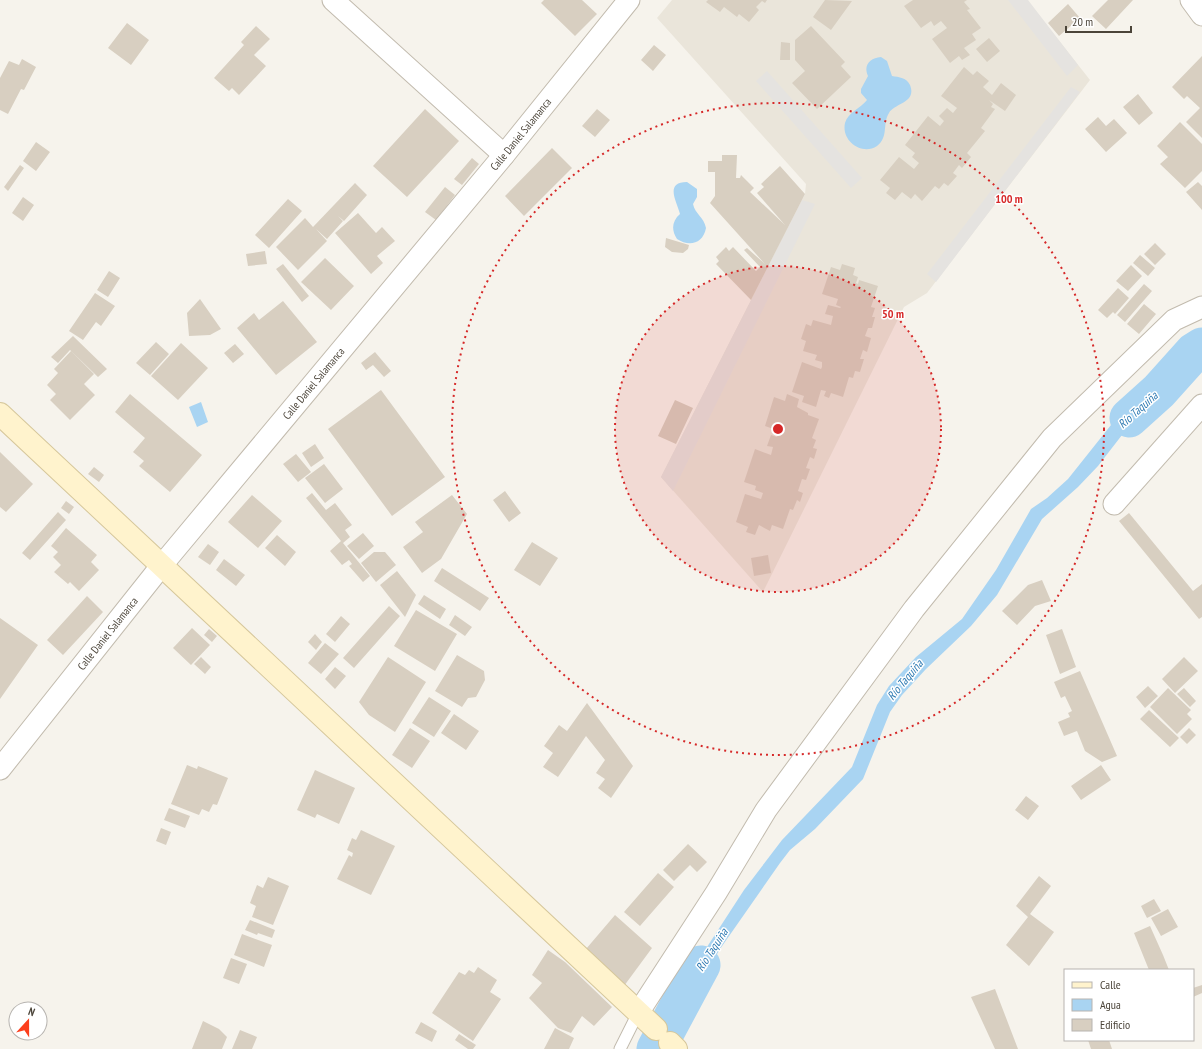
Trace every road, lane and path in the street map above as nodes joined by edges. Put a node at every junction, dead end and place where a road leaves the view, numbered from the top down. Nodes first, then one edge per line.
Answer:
1 (334, 0) edge
2 (630, 0) edge
3 (1191, 0) edge
4 (1202, 15) edge
5 (504, 154) junction
6 (1202, 307) edge
7 (1202, 405) edge
8 (0, 414) edge
9 (1114, 504) dead end
10 (162, 565) junction
11 (0, 769) edge
12 (638, 1013) junction
13 (667, 1041) edge
14 (620, 1049) edge

1 - 5 street
2 - 5 street, Calle Daniel Salamanca
3 - 4 street
5 - 10 street, Calle Daniel Salamanca
6 - 12 street
7 - 9 street
8 - 10 street
10 - 11 street, Calle Daniel Salamanca
10 - 12 street
12 - 13 street
12 - 14 lane

